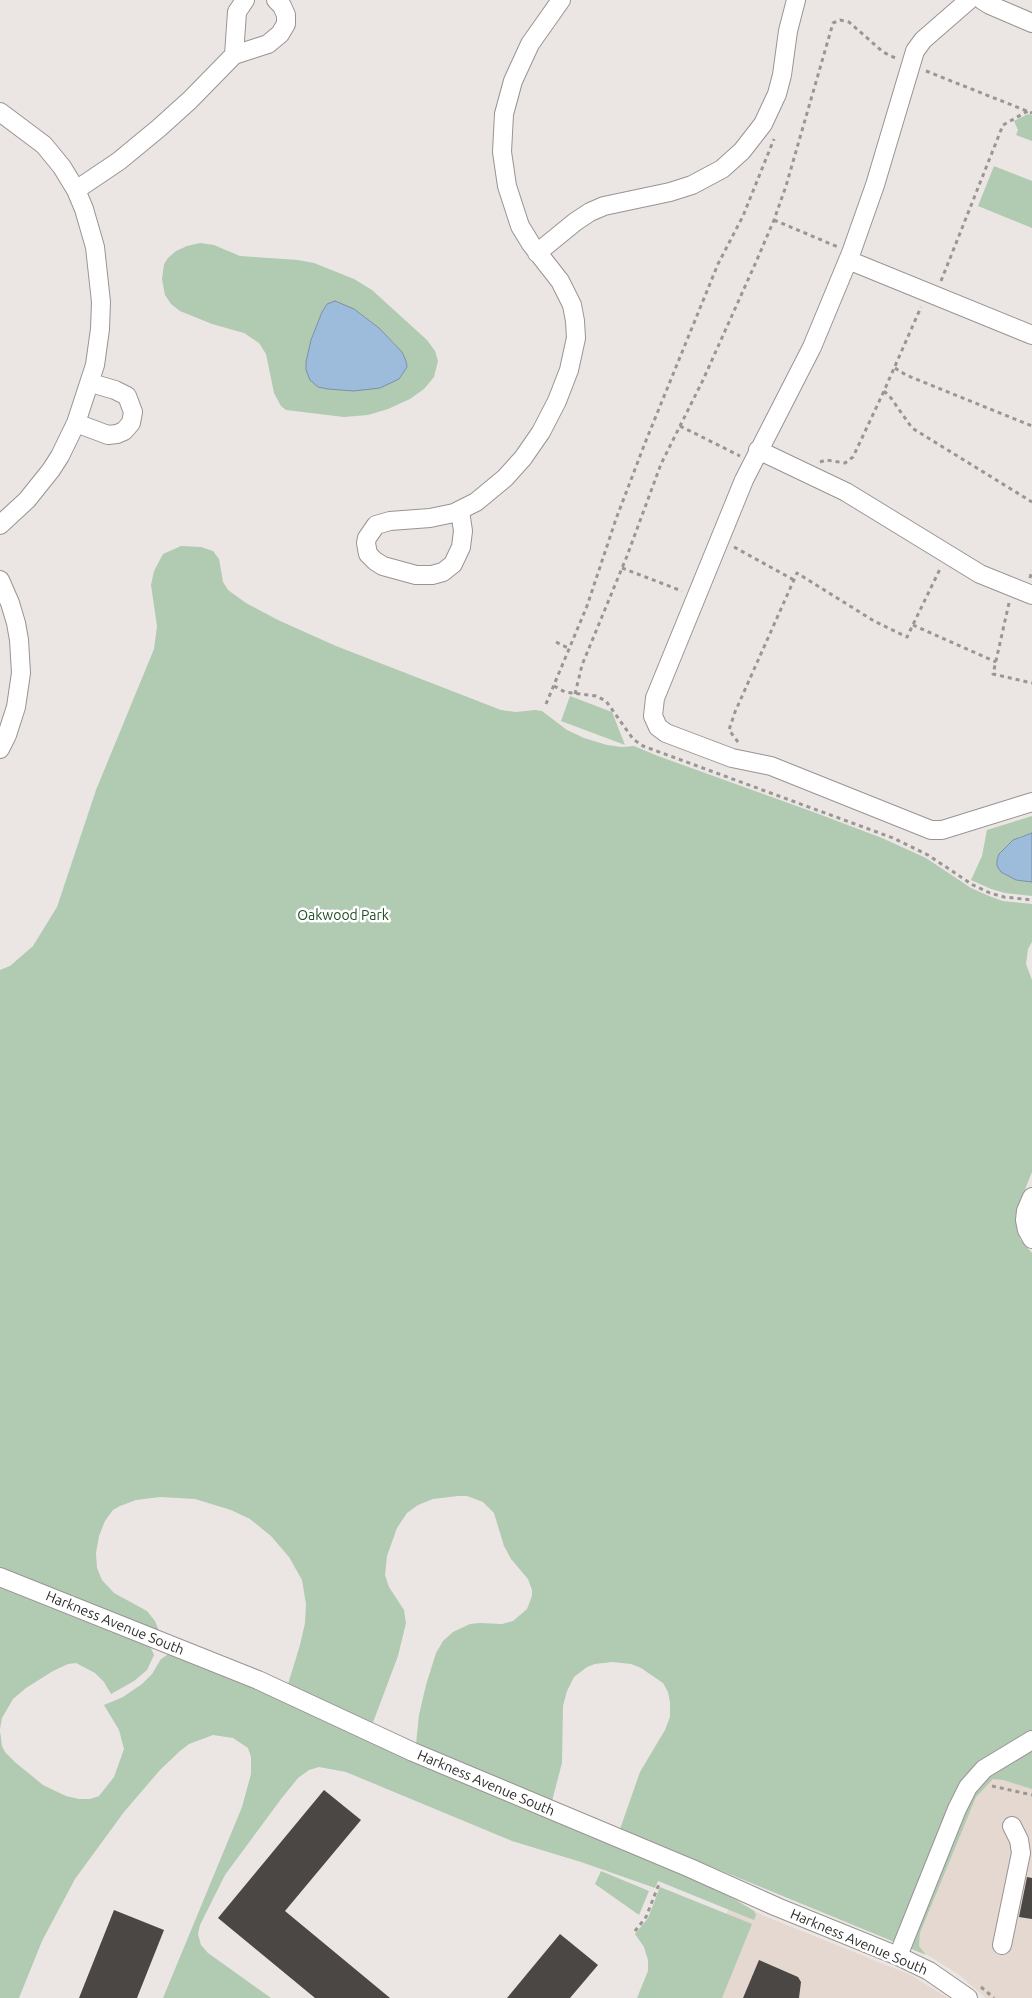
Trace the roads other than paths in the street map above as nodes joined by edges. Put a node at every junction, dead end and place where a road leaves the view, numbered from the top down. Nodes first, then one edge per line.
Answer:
1 (245, 0) edge
2 (276, 0) edge
3 (561, 0) edge
4 (796, 0) edge
5 (970, 0) edge
6 (982, 0) edge
7 (1032, 23) edge
8 (234, 55) junction
9 (0, 112) edge
10 (76, 190) junction
11 (537, 253) junction
12 (850, 256) junction
13 (1032, 335) edge
14 (91, 382) junction
15 (76, 423) junction
16 (756, 456) junction
17 (460, 511) junction
18 (0, 525) edge
19 (0, 580) edge
20 (1032, 595) edge
21 (0, 749) edge
22 (1032, 802) edge
23 (1032, 1197) edge
24 (1032, 1239) edge
25 (0, 1577) edge
26 (1032, 1740) edge
27 (1012, 1826) dead end
28 (1002, 1945) dead end
29 (898, 1956) junction
30 (968, 1998) edge

1 - 8 street
2 - 8 street
3 - 11 street
4 - 11 street
5 - 12 street
6 - 7 street
8 - 10 street
9 - 10 street
10 - 14 street
11 - 17 street
12 - 13 street
12 - 16 street
14 - 15 street
14 - 15 street
15 - 18 street
16 - 20 street
16 - 22 street
17 - 17 street
19 - 21 street
23 - 24 street
25 - 29 street, Harkness Avenue South
26 - 29 street
27 - 28 street
29 - 30 street, Harkness Avenue South

